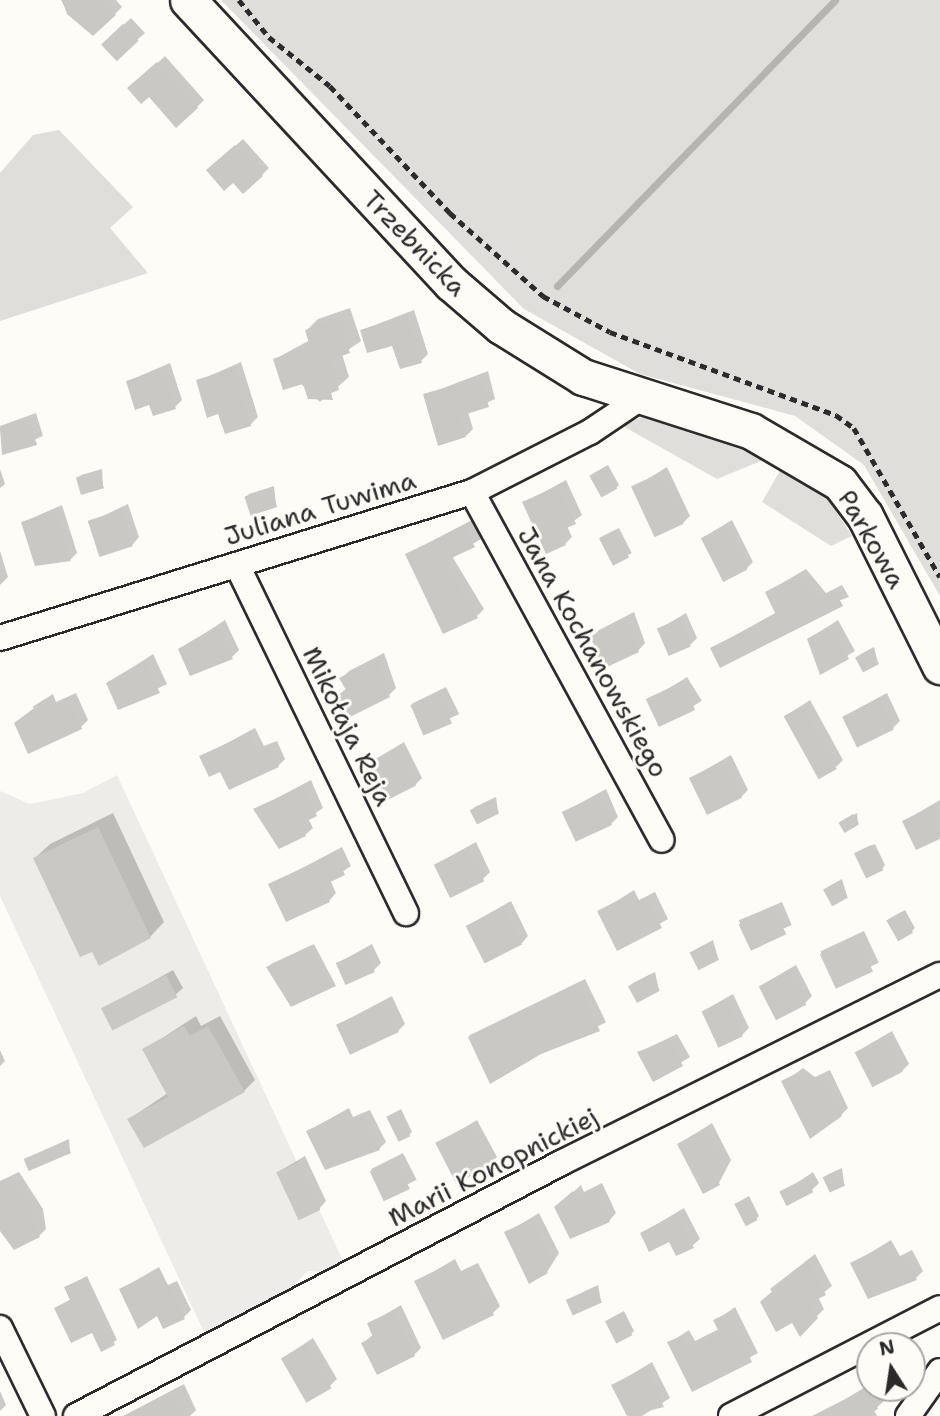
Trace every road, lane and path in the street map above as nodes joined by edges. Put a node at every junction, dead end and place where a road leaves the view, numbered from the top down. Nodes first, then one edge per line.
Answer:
1 (188, 0) edge
2 (239, 0) edge
3 (642, 397) junction
4 (693, 413) joint
5 (472, 492) junction
6 (237, 565) junction
7 (940, 578) edge
8 (0, 638) edge
9 (940, 666) edge
10 (662, 841) dead end
11 (406, 913) dead end
12 (940, 975) edge
13 (940, 1308) edge
14 (0, 1328) edge
15 (940, 1371) edge
16 (43, 1416) edge
17 (76, 1416) edge
18 (731, 1416) edge
19 (908, 1416) edge

1 - 3 street, Trzebnicka
2 - 7 path
3 - 4 street, Trzebnicka
3 - 5 street, Juliana Tuwima
4 - 9 street, Parkowa
5 - 6 street, Juliana Tuwima
5 - 10 street, Jana Kochanowskiego
6 - 8 street, Juliana Tuwima
6 - 11 street, Mikołaja Reja
12 - 17 street, Marii Konopnickiej
13 - 18 street
14 - 16 street
15 - 19 street

